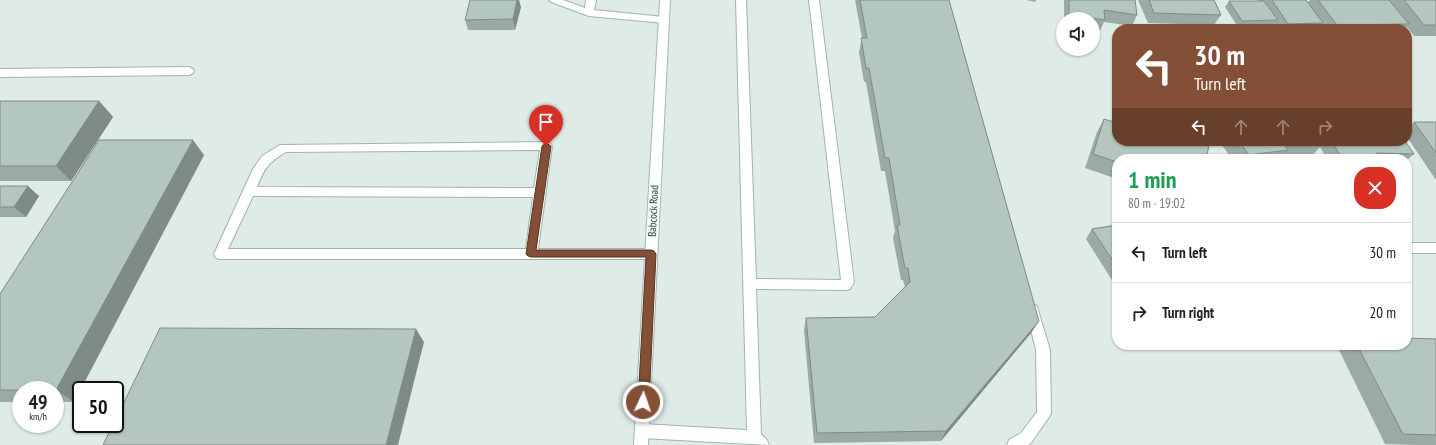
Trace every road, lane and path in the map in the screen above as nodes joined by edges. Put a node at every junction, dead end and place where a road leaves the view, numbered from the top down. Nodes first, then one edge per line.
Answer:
1 (554, 0) edge
2 (591, 0) edge
3 (665, 0) edge
4 (741, 0) edge
5 (814, 0) edge
6 (589, 13) junction
7 (664, 20) junction
8 (188, 71) dead end
9 (0, 73) edge
10 (249, 191) junction
11 (539, 193) junction
12 (1412, 248) edge
13 (1436, 248) edge
14 (531, 254) junction
15 (651, 254) junction
16 (749, 284) junction
17 (1028, 296) edge
18 (641, 438) edge
19 (758, 441) edge
20 (1014, 445) edge

1 - 6 main road
2 - 6 main road
3 - 7 main road, Babcock Road
4 - 16 main road
5 - 16 main road
6 - 7 main road
7 - 15 main road, Babcock Road
8 - 9 main road
10 - 11 main road
10 - 11 main road
10 - 14 main road
11 - 14 main road
12 - 13 main road
14 - 15 main road
15 - 18 main road, Babcock Road
16 - 19 main road
17 - 20 main road
18 - 19 main road

